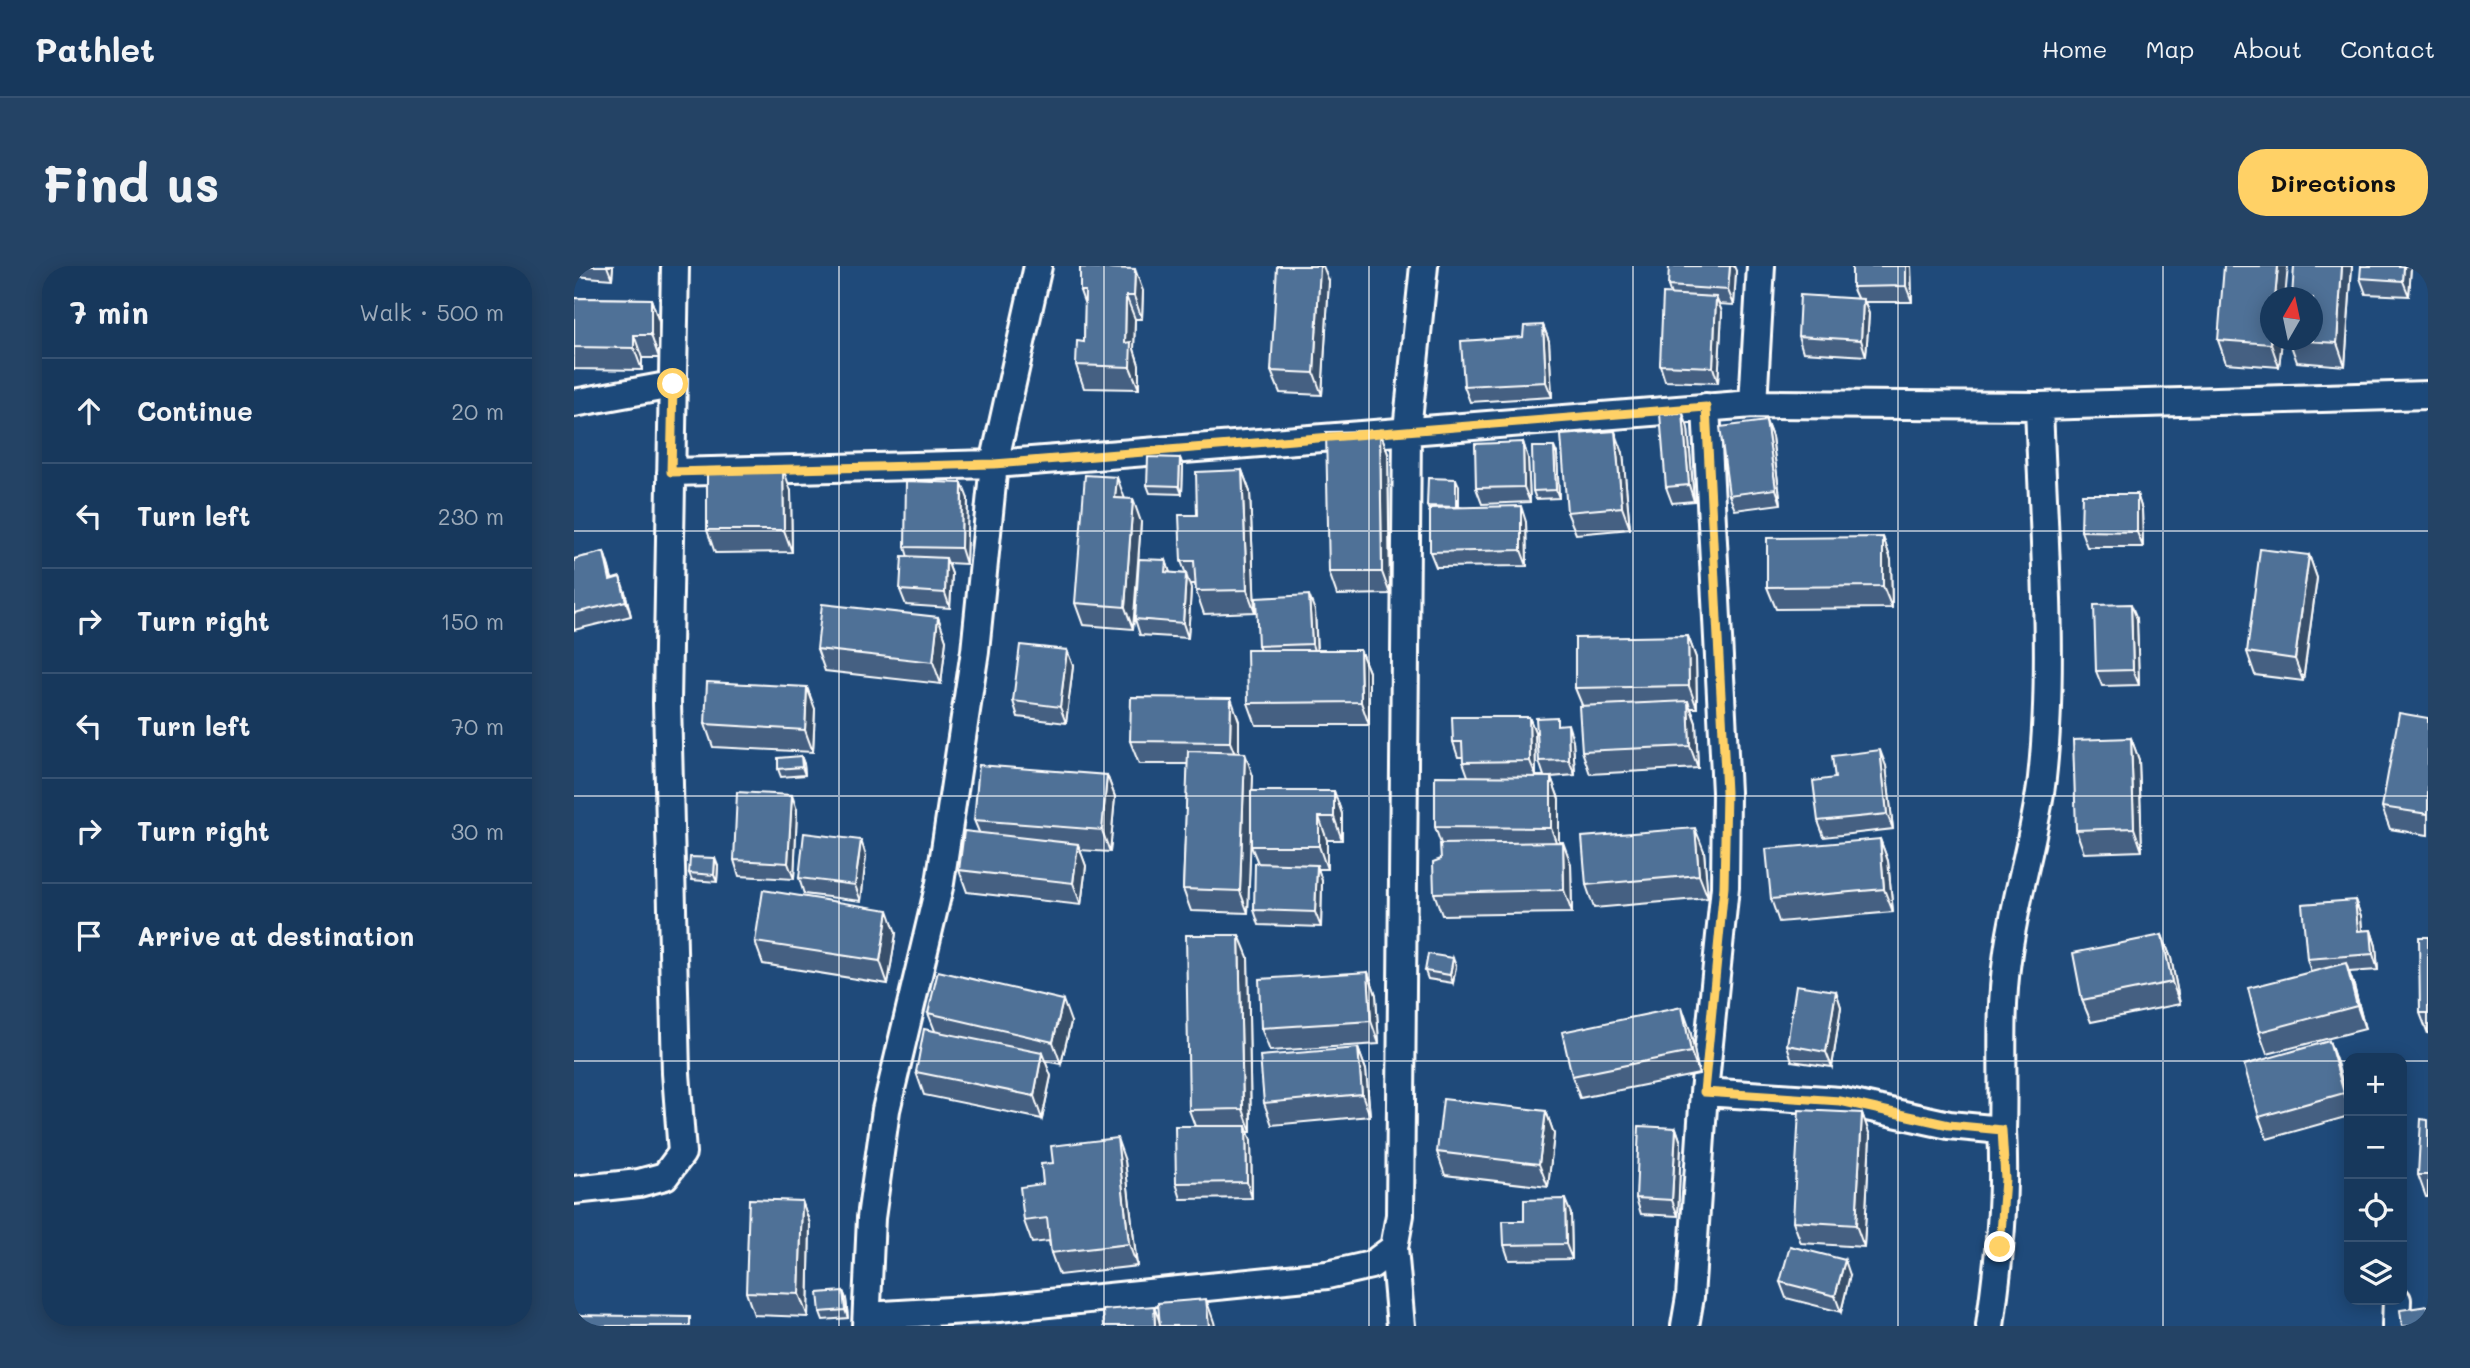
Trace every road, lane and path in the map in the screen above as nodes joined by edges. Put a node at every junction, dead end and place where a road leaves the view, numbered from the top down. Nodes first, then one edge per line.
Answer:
1 (675, 266) edge
2 (1038, 266) edge
3 (1424, 266) edge
4 (1761, 266) edge
5 (673, 384) junction
6 (2428, 395) edge
7 (574, 403) edge
8 (1753, 404) junction
9 (2039, 406) junction
10 (1706, 407) junction
11 (1407, 430) junction
12 (994, 464) junction
13 (671, 472) junction
14 (1704, 1092) junction
15 (2002, 1130) junction
16 (574, 1190) edge
17 (1394, 1248) junction
18 (2397, 1305) edge
19 (867, 1321) edge
20 (1401, 1326) edge
21 (1685, 1326) edge
22 (1990, 1326) edge
23 (2396, 1326) edge

1 - 5 street
2 - 12 street
3 - 11 street
4 - 8 street
5 - 7 street
5 - 13 street
6 - 9 street
8 - 9 street
8 - 10 street
9 - 15 street
10 - 11 street
10 - 14 street
11 - 12 street
11 - 17 street
12 - 13 street
12 - 19 street
13 - 16 street
14 - 15 street
14 - 21 street
15 - 22 street
17 - 19 street
17 - 20 street
18 - 23 street

